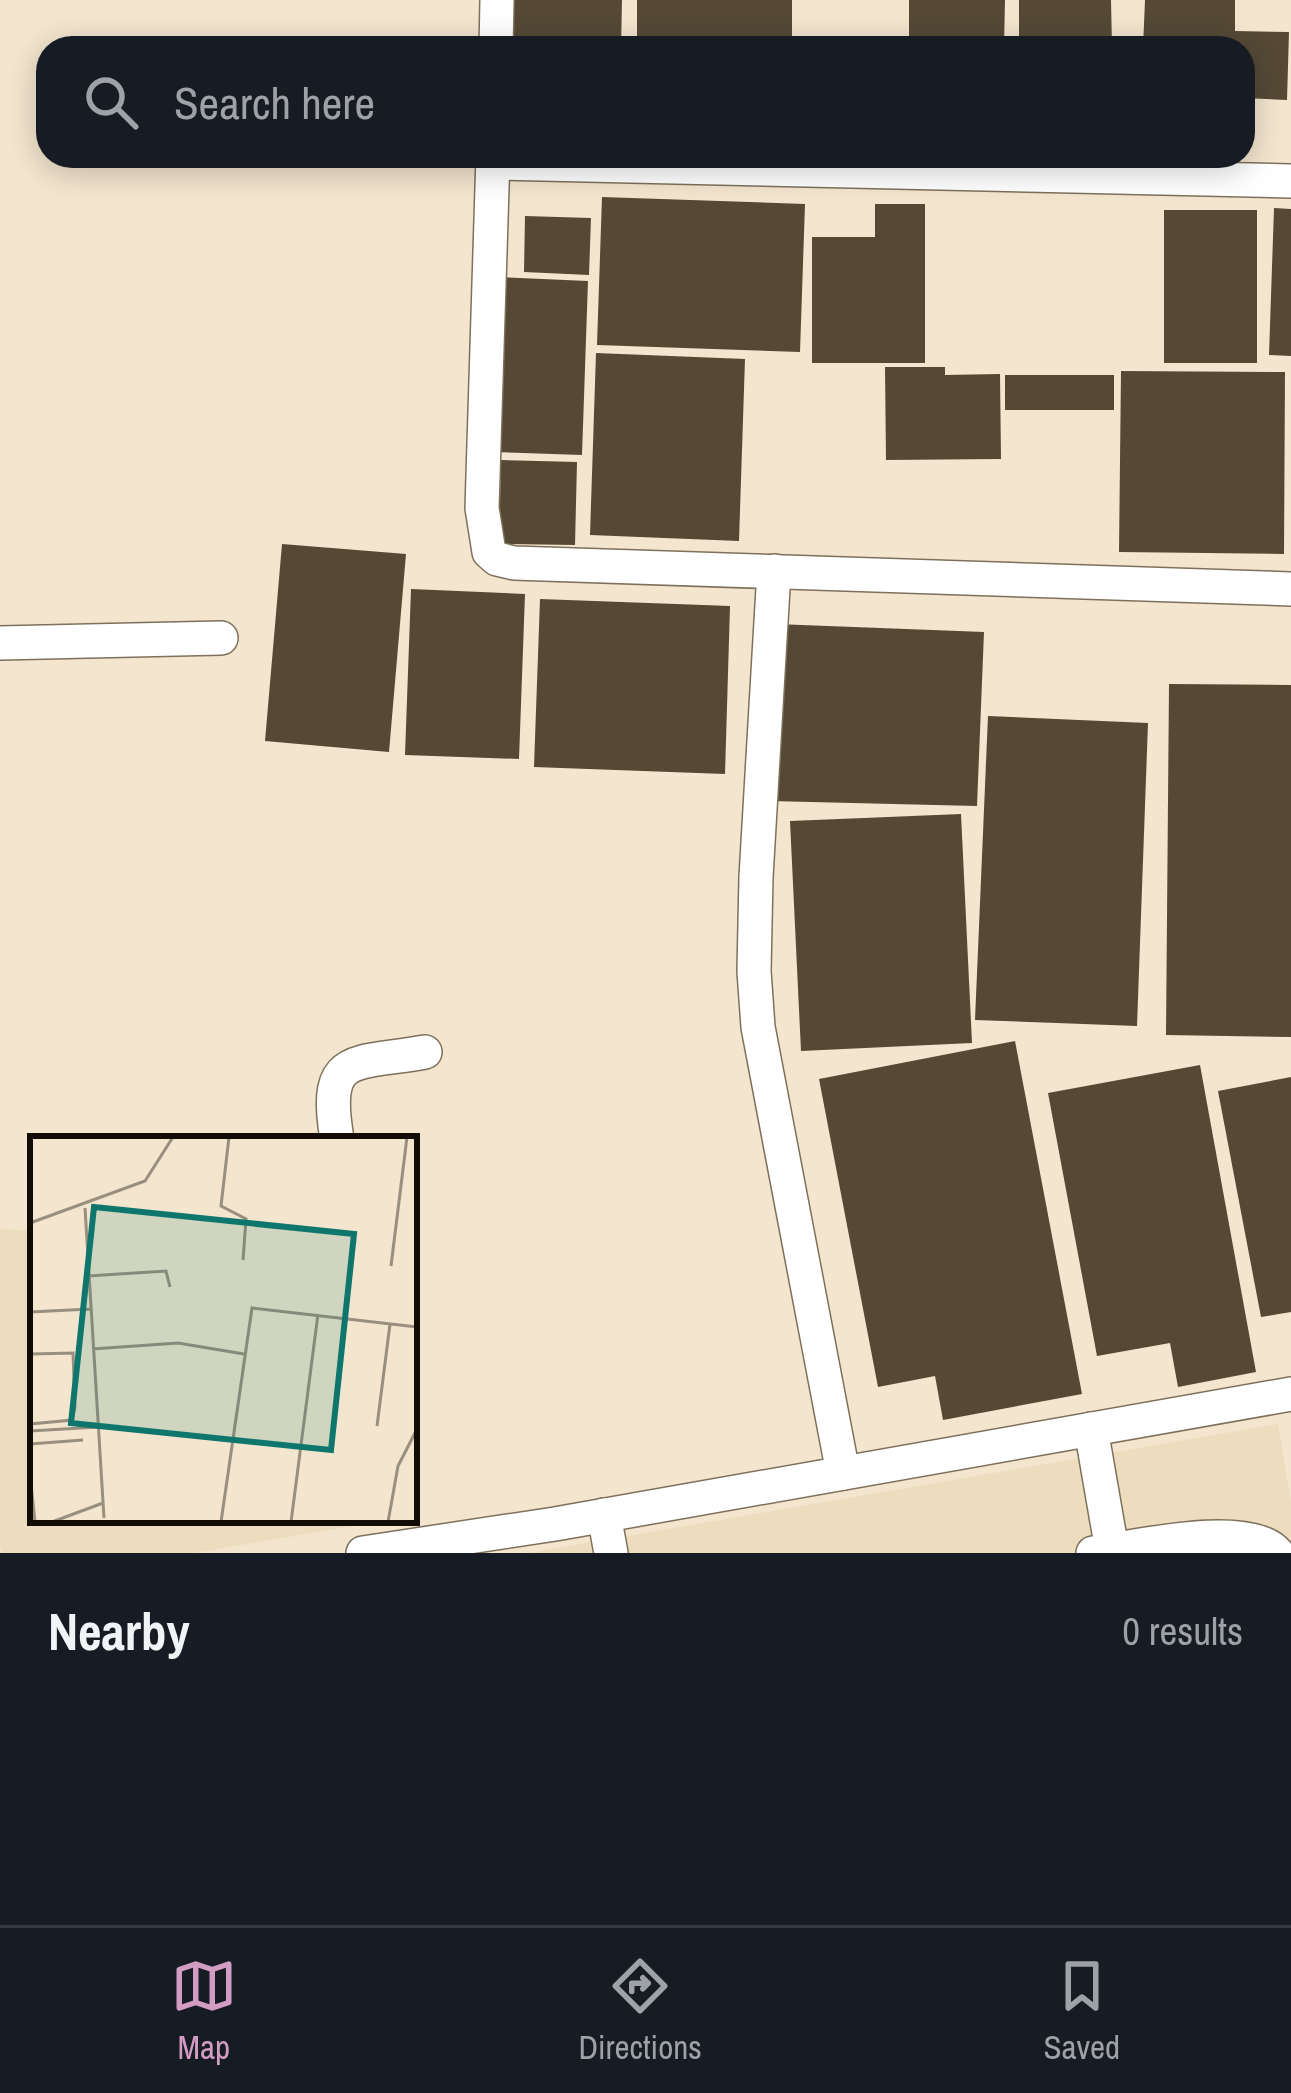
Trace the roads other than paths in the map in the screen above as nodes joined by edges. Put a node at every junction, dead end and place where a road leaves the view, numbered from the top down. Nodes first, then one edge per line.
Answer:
1 (497, 0) edge
2 (496, 36) edge
3 (493, 168) edge
4 (797, 168) edge
5 (1291, 181) edge
6 (774, 571) junction
7 (1291, 589) edge
8 (221, 638) dead end
9 (0, 643) edge
10 (425, 1052) dead end
11 (337, 1136) edge
12 (1291, 1394) edge
13 (1090, 1429) junction
14 (843, 1473) junction
15 (604, 1514) junction
16 (407, 1533) edge
17 (1102, 1552) edge
18 (362, 1553) edge
19 (610, 1553) edge
20 (1277, 1553) edge

1 - 2 lane
3 - 6 lane
4 - 5 lane
6 - 7 lane
6 - 14 lane
8 - 9 lane
10 - 11 lane
12 - 13 lane
13 - 14 lane
13 - 17 lane
14 - 15 lane
15 - 16 lane
15 - 19 lane
16 - 18 lane
17 - 20 lane

